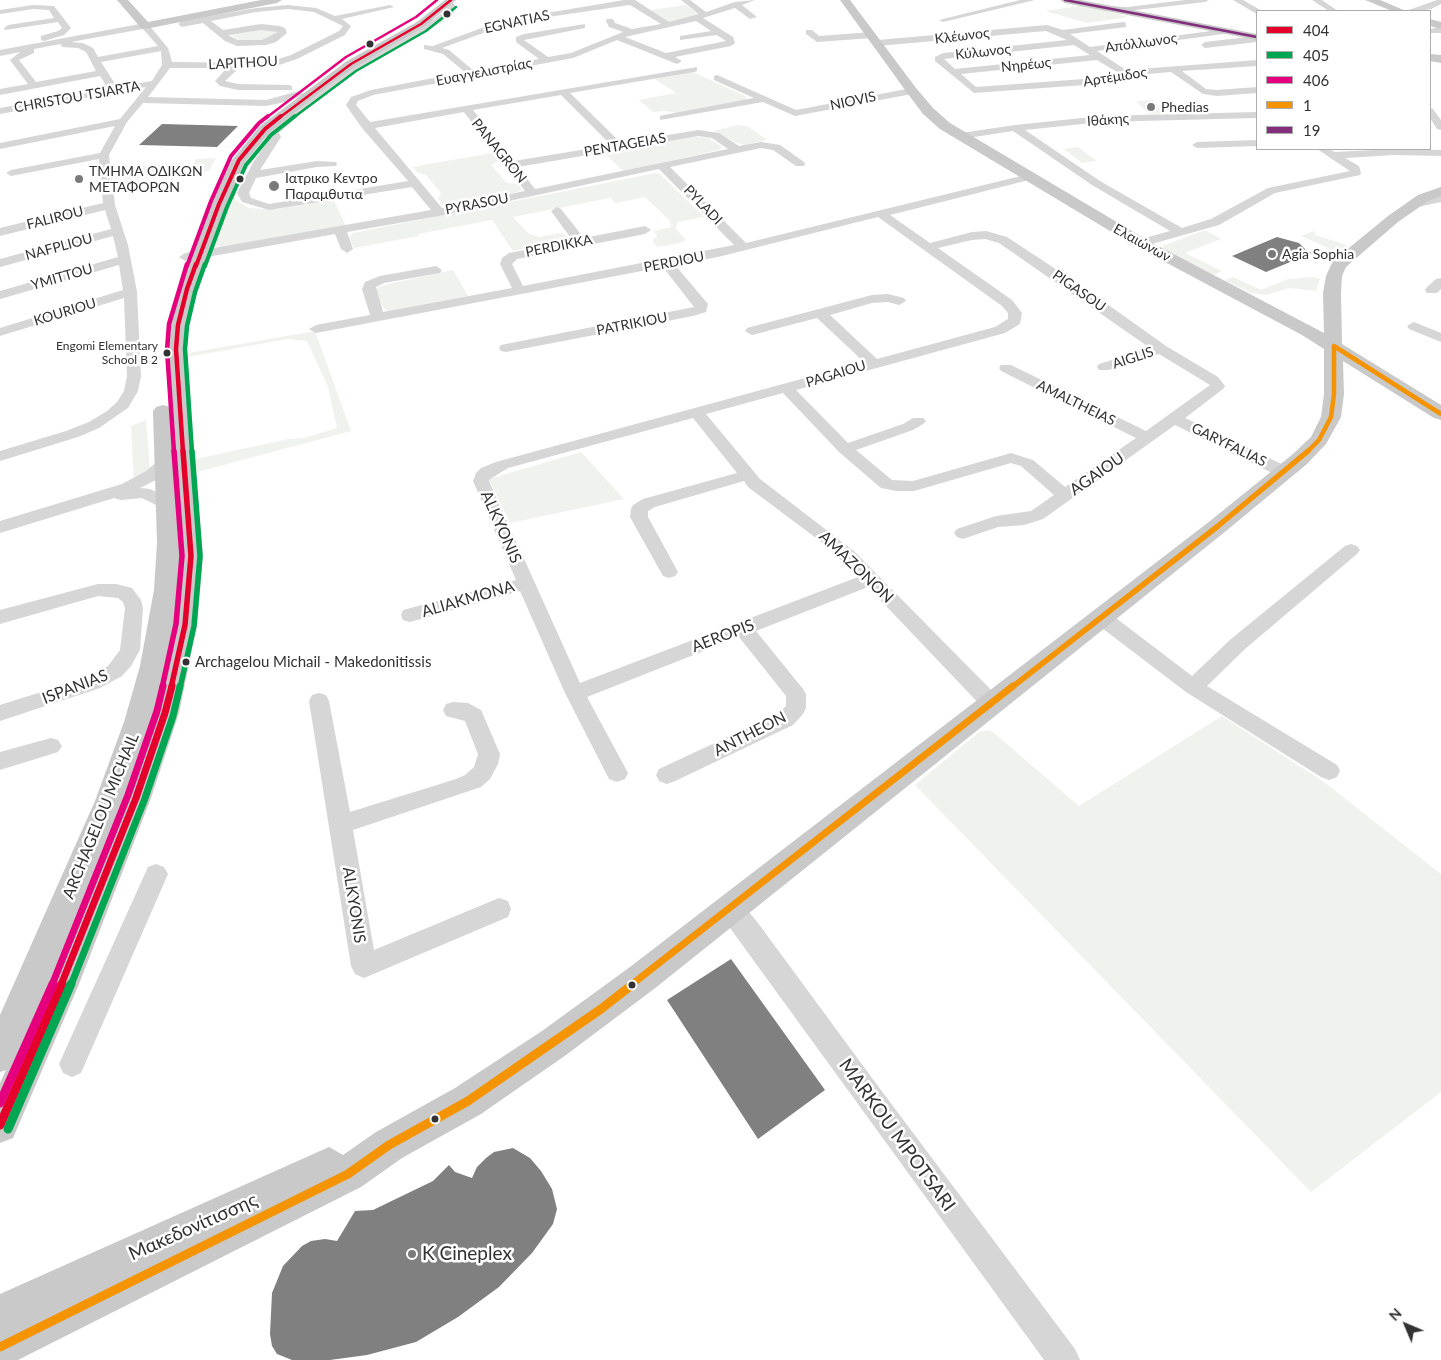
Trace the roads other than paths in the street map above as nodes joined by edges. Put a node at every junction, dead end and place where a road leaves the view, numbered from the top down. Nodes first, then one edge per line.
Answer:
1 (122, 0) edge
2 (278, 0) edge
3 (293, 0) edge
4 (375, 0) edge
5 (684, 0) edge
6 (751, 0) edge
7 (845, 0) edge
8 (1031, 0) edge
9 (1065, 0) edge
10 (1205, 0) edge
11 (1238, 0) edge
12 (1316, 0) edge
13 (1370, 0) edge
14 (447, 1) edge
15 (630, 1) edge
16 (1441, 1) edge
17 (735, 4) junction
18 (1256, 10) edge
19 (1332, 10) edge
20 (1398, 10) edge
21 (1416, 10) edge
22 (0, 12) edge
23 (1144, 12) junction
24 (701, 16) junction
25 (752, 17) dead end
26 (200, 18) junction
27 (336, 18) junction
28 (61, 20) junction
29 (943, 20) dead end
30 (177, 21) junction
31 (610, 21) dead end
32 (142, 22) junction
33 (668, 25) junction
34 (1123, 25) dead end
35 (582, 26) dead end
36 (8, 28) dead end
37 (1223, 31) junction
38 (631, 32) junction
39 (718, 32) junction
40 (809, 32) dead end
41 (222, 33) junction
42 (1062, 33) junction
43 (154, 35) junction
44 (619, 38) junction
45 (684, 38) dead end
46 (1256, 38) edge
47 (1256, 38) edge
48 (875, 39) junction
49 (1166, 40) junction
50 (1076, 42) junction
51 (398, 44) junction
52 (0, 45) edge
53 (1181, 46) dead end
54 (1199, 46) dead end
55 (164, 48) junction
56 (435, 48) junction
57 (1088, 50) junction
58 (0, 54) edge
59 (666, 56) junction
60 (1100, 57) junction
61 (96, 60) junction
62 (547, 60) junction
63 (1256, 63) edge
64 (167, 65) junction
65 (235, 66) junction
66 (694, 68) junction
67 (1173, 69) junction
68 (953, 72) junction
69 (102, 73) junction
70 (1124, 73) junction
71 (474, 75) junction
72 (154, 83) junction
73 (34, 86) junction
74 (114, 90) junction
75 (974, 90) joint
76 (1256, 90) edge
77 (294, 91) junction
78 (912, 91) junction
79 (0, 92) edge
80 (563, 92) junction
81 (761, 100) junction
82 (139, 102) junction
83 (157, 104) junction
84 (466, 108) junction
85 (0, 111) edge
86 (130, 112) junction
87 (1256, 115) edge
88 (664, 118) dead end
89 (266, 120) junction
90 (123, 121) junction
91 (366, 126) junction
92 (1015, 128) junction
93 (274, 133) junction
94 (961, 136) junction
95 (257, 137) junction
96 (1256, 143) edge
97 (1196, 145) dead end
98 (0, 146) edge
99 (619, 147) junction
100 (736, 149) junction
101 (1324, 150) edge
102 (1392, 150) edge
103 (1441, 153) edge
104 (104, 155) junction
105 (1334, 155) junction
106 (332, 164) dead end
107 (800, 164) dead end
108 (510, 165) junction
109 (661, 165) junction
110 (11, 173) dead end
111 (252, 175) junction
112 (1029, 177) junction
113 (416, 183) junction
114 (1441, 191) edge
115 (533, 193) junction
116 (1441, 199) edge
117 (109, 205) junction
118 (1414, 205) junction
119 (557, 211) dead end
120 (439, 212) junction
121 (881, 214) junction
122 (340, 230) junction
123 (645, 230) dead end
124 (117, 231) junction
125 (0, 232) edge
126 (1181, 232) junction
127 (580, 242) junction
128 (1141, 243) junction
129 (743, 247) junction
130 (928, 247) junction
131 (347, 249) dead end
132 (192, 257) junction
133 (125, 259) junction
134 (0, 263) edge
135 (667, 264) junction
136 (436, 270) dead end
137 (519, 290) junction
138 (130, 292) junction
139 (0, 295) edge
140 (899, 301) dead end
141 (1332, 309) junction
142 (820, 313) junction
143 (1279, 315) junction
144 (378, 317) junction
145 (1414, 326) dead end
146 (316, 329) dead end
147 (0, 332) edge
148 (752, 332) dead end
149 (1441, 338) edge
150 (1334, 346) junction
151 (506, 348) dead end
152 (1161, 349) junction
153 (873, 363) junction
154 (1104, 367) dead end
155 (1006, 368) dead end
156 (1218, 386) joint
157 (787, 389) junction
158 (1406, 392) junction
159 (1334, 394) junction
160 (697, 413) junction
161 (1441, 414) edge
162 (1174, 419) junction
163 (918, 421) dead end
164 (1147, 438) junction
165 (845, 449) junction
166 (0, 456) edge
167 (166, 462) junction
168 (487, 472) joint
169 (1284, 472) junction
170 (746, 475) junction
171 (1065, 496) junction
172 (104, 497) junction
173 (168, 504) junction
174 (0, 527) edge
175 (962, 533) dead end
176 (1351, 550) dead end
177 (670, 572) dead end
178 (870, 579) junction
179 (526, 582) junction
180 (410, 615) dead end
181 (1101, 616) junction
182 (0, 617) edge
183 (743, 628) junction
184 (1193, 687) junction
185 (575, 693) junction
186 (319, 701) dead end
187 (992, 704) junction
188 (453, 710) dead end
189 (0, 713) edge
190 (51, 746) dead end
191 (0, 761) edge
192 (1328, 771) dead end
193 (616, 773) dead end
194 (667, 775) dead end
195 (341, 824) junction
196 (156, 874) dead end
197 (499, 909) dead end
198 (731, 909) junction
199 (0, 1055) edge
200 (72, 1064) dead end
201 (0, 1124) edge
202 (389, 1145) junction
203 (5, 1310) edge
204 (0, 1347) edge
205 (1064, 1360) edge

1 - 32 main road
2 - 26 main road
3 - 26 main road
4 - 27 street
5 - 24 street
6 - 17 street, Ευαγγελιστρίας
7 - 48 main road, Ελαιώνων
8 - 29 street
9 - 23 main road
10 - 23 street
11 - 18 street
12 - 19 street
13 - 20 main road
14 - 51 street
14 - 77 main road, ARCHAGELOU MICHAIL
14 - 95 main road, ARCHAGELOU MICHAIL
15 - 33 street
15 - 56 street, EGNATIAS
16 - 21 street
17 - 24 street, Ευαγγελιστρίας
17 - 25 street
22 - 28 street
23 - 37 main road
24 - 33 street, Ευαγγελιστρίας
24 - 39 street
26 - 27 street
26 - 30 main road
26 - 41 street
27 - 65 street, LAPITHOU
28 - 36 street
28 - 52 street
30 - 32 main road
30 - 43 main road
31 - 38 street
32 - 43 street
32 - 58 street
33 - 38 street, Ευαγγελιστρίας
34 - 42 street
35 - 62 street
37 - 46 main road
37 - 49 street, Απόλλωνος
38 - 44 street, Ευαγγελιστρίας
39 - 45 street
39 - 59 street
40 - 48 street
41 - 41 street
42 - 48 street, Κλέωνος
42 - 50 street
43 - 55 street
44 - 59 street
44 - 62 street, Ευαγγελιστρίας
47 - 54 street
48 - 78 main road, Ελαιώνων
49 - 53 street
49 - 57 street, Απόλλωνος
50 - 57 street
50 - 68 street, Κύλωνος
51 - 56 street
51 - 93 street
55 - 61 street
55 - 64 street
56 - 71 street
57 - 60 street
59 - 66 street
60 - 68 street, Νηρέως
60 - 70 street
61 - 69 street
61 - 73 street
62 - 71 street, Ευαγγελιστρίας
63 - 67 street, Αρτέμιδος
64 - 65 street, LAPITHOU
64 - 72 street
65 - 77 street
66 - 80 street
66 - 81 street
67 - 70 street, Αρτέμιδος
67 - 76 street
68 - 75 street, Κύλωνος
69 - 73 street
69 - 74 street
70 - 75 street, Αρτέμιδος
71 - 91 street, Ευαγγελιστρίας
72 - 74 street, CHRISTOU TSIARTA
72 - 82 street
73 - 79 street
74 - 85 street, CHRISTOU TSIARTA
77 - 82 street
77 - 89 main road, ARCHAGELOU MICHAIL
78 - 81 street, NIOVIS
78 - 94 main road, Ελαιώνων
80 - 84 street
80 - 99 street
81 - 88 street
82 - 83 street
82 - 86 street
83 - 86 street
83 - 89 street
84 - 91 street
84 - 108 street, PANAGRON
86 - 90 street
87 - 92 street, Ιθάκης
89 - 132 main road, ARCHAGELOU MICHAIL
90 - 98 street
90 - 104 street
91 - 113 street, Ευαγγελιστρίας
92 - 94 street, Ιθάκης
92 - 126 street
93 - 95 street
93 - 111 street
94 - 112 main road, Ελαιώνων
95 - 132 main road, ARCHAGELOU MICHAIL
96 - 97 street
99 - 100 street, PENTAGEIAS
99 - 108 street, PENTAGEIAS
100 - 107 street, PYRASOU
100 - 109 street, PYRASOU
101 - 105 street
102 - 103 street
102 - 105 street
104 - 110 street
104 - 117 street
105 - 126 street
106 - 111 street
108 - 115 street, PANAGRON
109 - 115 street, PYRASOU
109 - 129 street, PYLADI
111 - 113 street
112 - 121 street, PERDIOU
112 - 128 main road, Ελαιώνων
113 - 120 street, Ευαγγελιστρίας
114 - 118 main road, Μακεδονίτισσης
115 - 120 street, PYRASOU
116 - 118 street
117 - 124 street
117 - 125 street, FALIROU
118 - 141 main road, Μακεδονίτισσης
119 - 127 street
120 - 122 street, PYRASOU
121 - 129 street, PERDIOU
121 - 130 street, PAGAIOU
122 - 131 street
122 - 132 street, PYRASOU
123 - 127 street, PERDIKKA
124 - 133 street
124 - 134 street, NAFPLIOU
126 - 128 street
127 - 137 street, PERDIKKA
128 - 143 main road, Ελαιώνων
129 - 135 street, PERDIOU
130 - 152 street, PIGASOU
130 - 153 street, PAGAIOU
132 - 167 main road, ARCHAGELOU MICHAIL
132 - 201 main road, ARCHAGELOU MICHAIL
133 - 138 street
133 - 139 street, YMITTOU
135 - 137 street, PERDIOU
135 - 151 street, PATRIKIOU
136 - 144 street
137 - 144 street, PERDIOU
138 - 147 street, KOURIOU
138 - 166 street
140 - 142 street
141 - 143 main road
141 - 150 main road, Μακεδονίτισσης
142 - 148 street
142 - 153 street
143 - 150 main road, Ελαιώνων
144 - 146 street, PERDIOU
145 - 149 street
150 - 158 main road, Ελαιώνων
150 - 159 main road, Μακεδονίτισσης
152 - 154 street, AIGLIS
152 - 156 street, PIGASOU
153 - 157 street, PAGAIOU
155 - 164 street, AMALTHEIAS
156 - 162 street, AGAIOU
157 - 160 street, PAGAIOU
157 - 165 street
158 - 159 main road
158 - 161 main road, Ελαιώνων
159 - 169 main road, Μακεδονίτισσης
160 - 168 street, PAGAIOU
160 - 170 street, AMAZONON
162 - 164 street, AGAIOU
162 - 169 street, GARYFALIAS
163 - 165 street
164 - 171 street, AGAIOU
165 - 171 street
167 - 172 street
167 - 173 main road, ARCHAGELOU MICHAIL
168 - 179 street, ALKYONIS
169 - 181 main road, Μακεδονίτισσης
170 - 177 street
170 - 178 street, AMAZONON
171 - 175 street, AGAIOU
172 - 173 street
172 - 174 street
173 - 199 main road, ARCHAGELOU MICHAIL
176 - 184 street
178 - 183 street, AEROPIS
178 - 187 street, AMAZONON
179 - 180 street, ALIAKMONA
179 - 185 street, ALKYONIS
181 - 184 street
181 - 187 main road, Μακεδονίτισσης
182 - 189 street, ISPANIAS
183 - 185 street, AEROPIS
183 - 194 street, ANTHEON
184 - 192 street
185 - 193 street, ALKYONIS
186 - 195 street, ALKYONIS
187 - 198 main road, Μακεδονίτισσης
188 - 195 street
190 - 191 street
195 - 197 street, ALKYONIS
196 - 200 street
198 - 202 main road, Μακεδονίτισσης
198 - 205 street, MARKOU MPOTSARI
202 - 203 main road, Μακεδονίτισσης
202 - 204 main road, Μακεδονίτισσης

